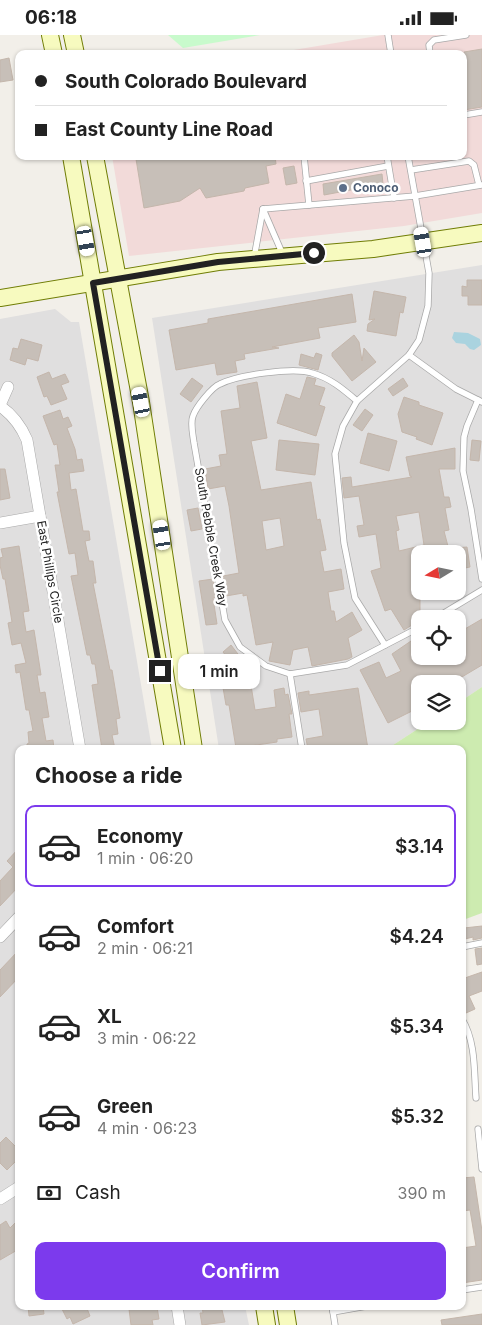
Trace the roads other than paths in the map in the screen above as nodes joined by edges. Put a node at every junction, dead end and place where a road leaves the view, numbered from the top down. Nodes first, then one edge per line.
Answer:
1 (50, 35) edge
2 (72, 35) edge
3 (388, 35) edge
4 (466, 35) edge
5 (53, 50) edge
6 (75, 50) edge
7 (390, 50) edge
8 (430, 50) edge
9 (482, 112) edge
10 (467, 114) edge
11 (72, 160) edge
12 (96, 160) edge
13 (304, 160) edge
14 (387, 160) edge
15 (409, 160) edge
16 (388, 166) junction
17 (411, 170) junction
18 (306, 181) junction
19 (480, 185) edge
20 (415, 195) junction
21 (394, 198) junction
22 (308, 205) junction
23 (263, 209) junction
24 (482, 233) edge
25 (423, 242) junction
26 (283, 255) junction
27 (254, 258) junction
28 (118, 279) junction
29 (93, 283) junction
30 (0, 298) edge
31 (408, 355) junction
32 (8, 387) dead end
33 (357, 401) junction
34 (480, 401) edge
35 (0, 405) edge
36 (40, 516) junction
37 (0, 523) edge
38 (482, 579) edge
39 (482, 591) edge
40 (449, 610) edge
41 (411, 632) edge
42 (386, 645) junction
43 (290, 674) junction
44 (79, 745) edge
45 (172, 745) edge
46 (193, 745) edge
47 (301, 745) edge
48 (15, 921) edge
49 (0, 937) edge
50 (482, 943) edge
51 (466, 946) edge
52 (466, 1027) edge
53 (476, 1098) dead end
54 (478, 1129) dead end
55 (482, 1169) edge
56 (15, 1190) edge
57 (0, 1199) edge
58 (482, 1287) edge
59 (466, 1289) edge
60 (178, 1310) edge
61 (265, 1310) edge
62 (286, 1310) edge
63 (332, 1310) edge
64 (180, 1325) edge
65 (267, 1325) edge
66 (288, 1325) edge
67 (335, 1325) edge

1 - 5 main road
2 - 6 main road
3 - 7 lane
4 - 8 lane
9 - 10 lane
11 - 29 main road
12 - 28 main road
13 - 18 lane
14 - 16 lane
15 - 17 lane
16 - 18 lane
16 - 21 lane
17 - 19 lane
17 - 20 lane
18 - 22 lane
19 - 20 lane
20 - 21 lane
20 - 25 lane
21 - 22 lane
22 - 23 lane
23 - 26 lane
23 - 27 lane
24 - 25 main road
25 - 26 main road
25 - 31 lane
26 - 27 main road
27 - 28 main road
28 - 29 main road
28 - 46 main road
29 - 30 main road
29 - 45 main road
31 - 33 lane
31 - 34 lane
32 - 35 street
33 - 42 lane
33 - 43 lane, South Pebble Creek Way
34 - 38 lane
35 - 36 street, East Phillips Circle
36 - 37 street
36 - 44 street, East Phillips Circle
39 - 40 lane
41 - 42 lane, South Pebble Creek Way
42 - 43 lane, South Pebble Creek Way
43 - 47 lane
48 - 49 street
50 - 51 lane
52 - 53 lane
54 - 55 lane
56 - 57 street
58 - 59 lane
60 - 64 street
61 - 65 main road
62 - 66 main road
63 - 67 lane

